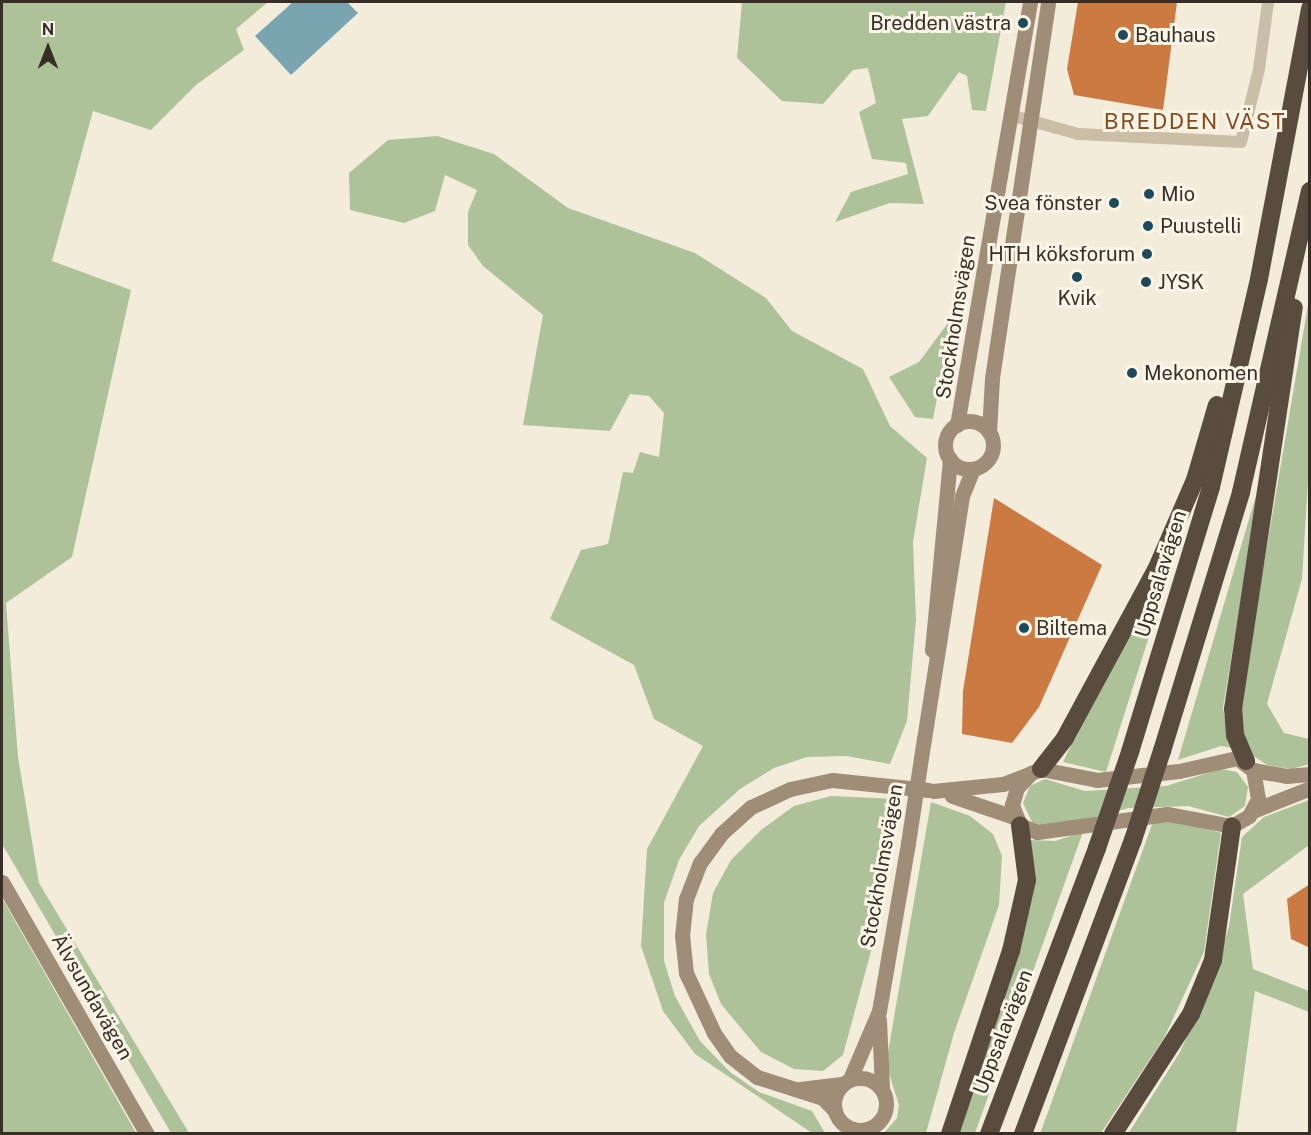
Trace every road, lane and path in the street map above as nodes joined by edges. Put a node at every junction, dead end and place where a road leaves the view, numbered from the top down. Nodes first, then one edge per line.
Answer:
1 (1030, 2) edge
2 (1048, 2) edge
3 (1268, 2) edge
4 (1310, 9) edge
5 (1297, 74) junction
6 (1010, 116) junction
7 (1029, 121) junction
8 (1310, 191) edge
9 (1310, 212) edge
10 (957, 425) junction
11 (989, 432) junction
12 (950, 459) junction
13 (973, 469) junction
14 (925, 734) junction
15 (1250, 765) junction
16 (1036, 771) junction
17 (1310, 774) edge
18 (1310, 788) edge
19 (933, 791) junction
20 (1255, 810) junction
21 (1017, 821) junction
22 (1232, 826) junction
23 (2, 882) edge
24 (879, 1011) junction
25 (846, 1082) junction
26 (882, 1089) junction
27 (789, 1090) junction
28 (835, 1110) junction
29 (845, 1129) edge
30 (866, 1131) edge
31 (147, 1134) edge
32 (950, 1134) edge
33 (989, 1134) edge
34 (1023, 1134) edge
35 (1113, 1134) edge

1 - 6 main road, Stockholmsvägen
2 - 7 main road, Stockholmsvägen
3 - 7 street
4 - 5 highway, Uppsalavägen
5 - 16 highway
5 - 33 highway, Uppsalavägen, bridge
6 - 7 street
6 - 10 main road, Stockholmsvägen
7 - 11 main road, Stockholmsvägen
8 - 34 highway, bridge
9 - 15 highway
10 - 11 main road, Stockholmsvägen
10 - 12 main road, Stockholmsvägen
11 - 13 main road, Stockholmsvägen
12 - 13 main road
12 - 14 main road, Stockholmsvägen
13 - 14 main road, Stockholmsvägen
14 - 24 main road, Stockholmsvägen, bridge
15 - 16 main road
15 - 17 main road
15 - 20 main road
16 - 19 main road
16 - 21 main road
18 - 20 main road
19 - 21 main road
19 - 27 main road
20 - 22 main road
21 - 22 main road
21 - 32 highway
22 - 35 highway
23 - 31 main road, Älvsundavägen
24 - 25 main road, Stockholmsvägen
24 - 26 main road, Stockholmsvägen
25 - 26 main road
25 - 27 main road
25 - 28 main road
26 - 30 main road
27 - 28 main road
28 - 29 main road
29 - 30 main road

